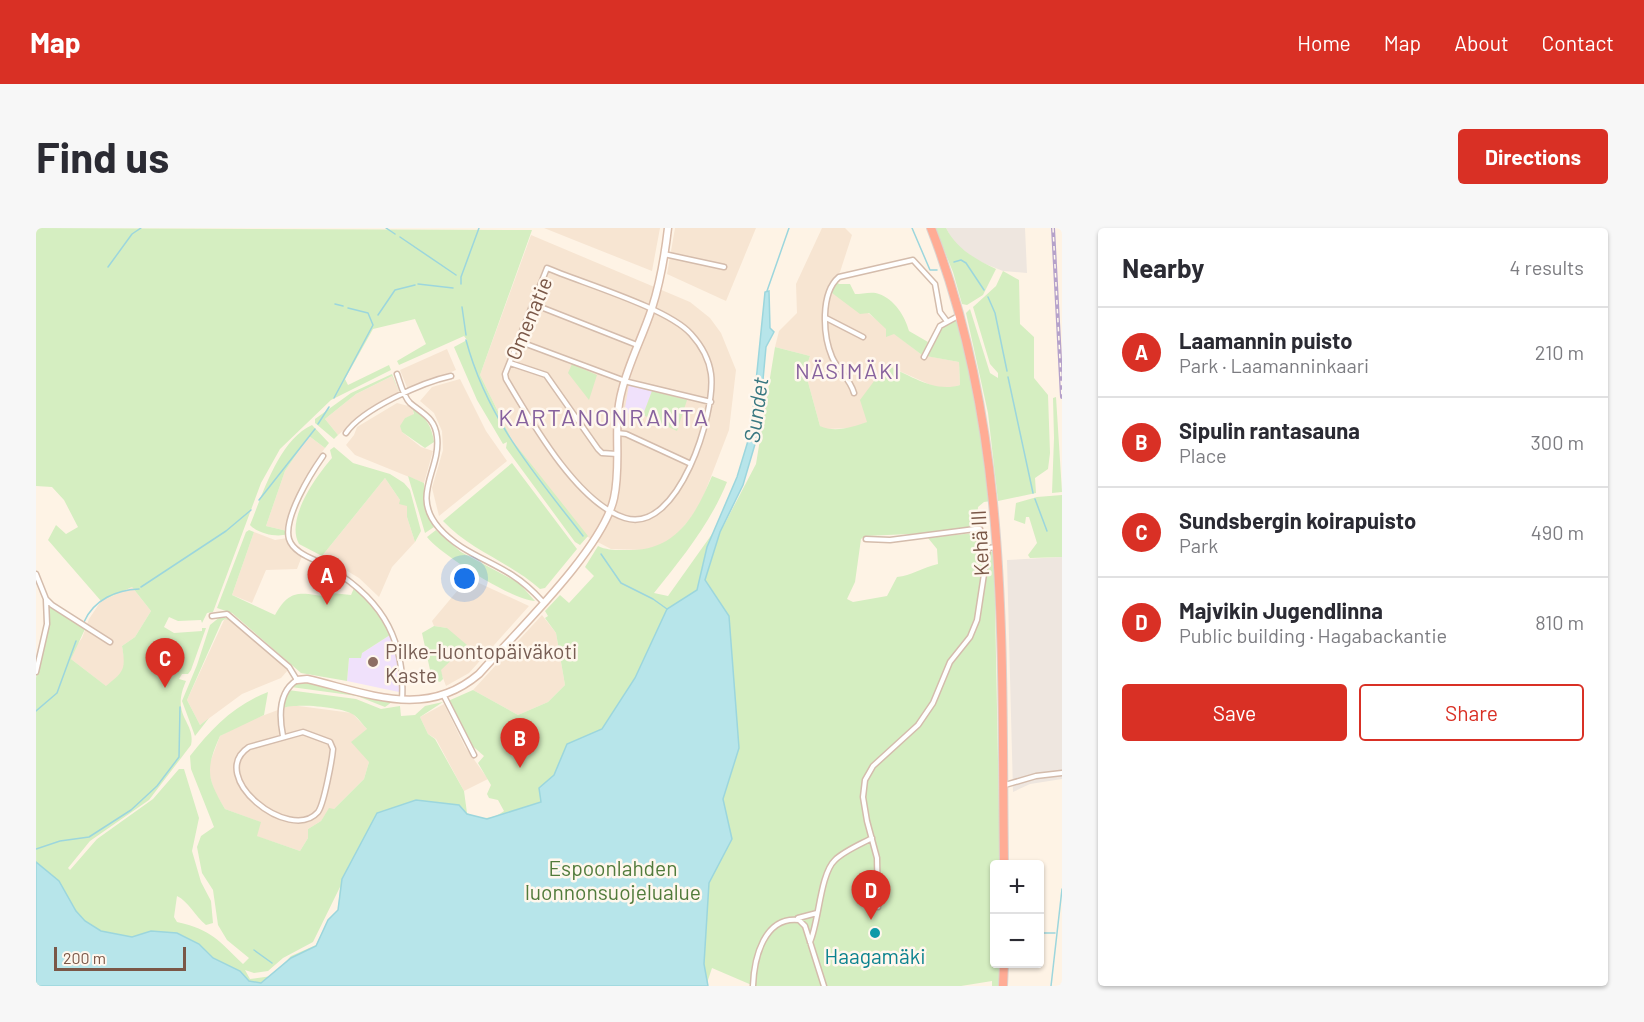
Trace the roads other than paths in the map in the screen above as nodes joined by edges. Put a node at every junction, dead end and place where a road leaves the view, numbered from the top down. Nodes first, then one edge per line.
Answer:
1 (668, 228) edge
2 (931, 228) edge
3 (664, 254) junction
4 (724, 267) dead end
5 (532, 304) junction
6 (651, 310) junction
7 (961, 315) junction
8 (826, 318) junction
9 (946, 320) junction
10 (863, 337) dead end
11 (518, 341) junction
12 (638, 345) junction
13 (924, 357) dead end
14 (510, 363) junction
15 (396, 374) dead end
16 (451, 376) dead end
17 (624, 381) junction
18 (854, 393) dead end
19 (405, 394) junction
20 (711, 402) junction
21 (346, 433) dead end
22 (616, 433) junction
23 (618, 454) junction
24 (323, 456) dead end
25 (691, 464) junction
26 (610, 511) junction
27 (866, 539) dead end
28 (998, 547) junction
29 (988, 548) junction
30 (36, 574) edge
31 (46, 599) junction
32 (543, 602) junction
33 (212, 616) dead end
34 (110, 642) dead end
35 (36, 672) edge
36 (297, 680) junction
37 (444, 696) junction
38 (402, 700) junction
39 (283, 736) junction
40 (474, 755) dead end
41 (1062, 773) edge
42 (1003, 785) junction
43 (872, 838) junction
44 (1004, 860) edge
45 (878, 908) dead end
46 (817, 913) junction
47 (794, 920) junction
48 (810, 942) junction
49 (1004, 968) edge
50 (753, 986) edge
51 (824, 986) edge
52 (1003, 986) edge

1 - 3 street
2 - 7 highway, Kehä III
3 - 4 street
3 - 6 street
5 - 6 street, Omenatie
5 - 11 street, Omenatie
5 - 12 street
6 - 12 street
6 - 20 street
7 - 9 street
7 - 28 highway, Kehä III
8 - 9 street
8 - 10 street
8 - 18 street
9 - 13 street
11 - 14 street, Omenatie
11 - 17 street
12 - 17 street
14 - 23 street
14 - 26 street, Omenatie
15 - 19 street
16 - 19 street
17 - 20 street
17 - 22 street
19 - 21 street
19 - 32 street
20 - 25 street
22 - 23 street
22 - 25 street
23 - 26 street
24 - 38 street
25 - 26 street
26 - 32 street
27 - 29 street
28 - 29 street
28 - 42 highway, Kehä III
29 - 43 street
30 - 31 street
31 - 34 street
31 - 35 street
32 - 37 street
33 - 36 street
36 - 38 street
36 - 39 street
37 - 38 street
37 - 40 street
39 - 39 street
41 - 42 street
42 - 44 highway, Kehä III
43 - 45 street
43 - 46 street
46 - 47 street
46 - 48 street
47 - 48 street
47 - 50 street
48 - 51 street
49 - 52 highway

